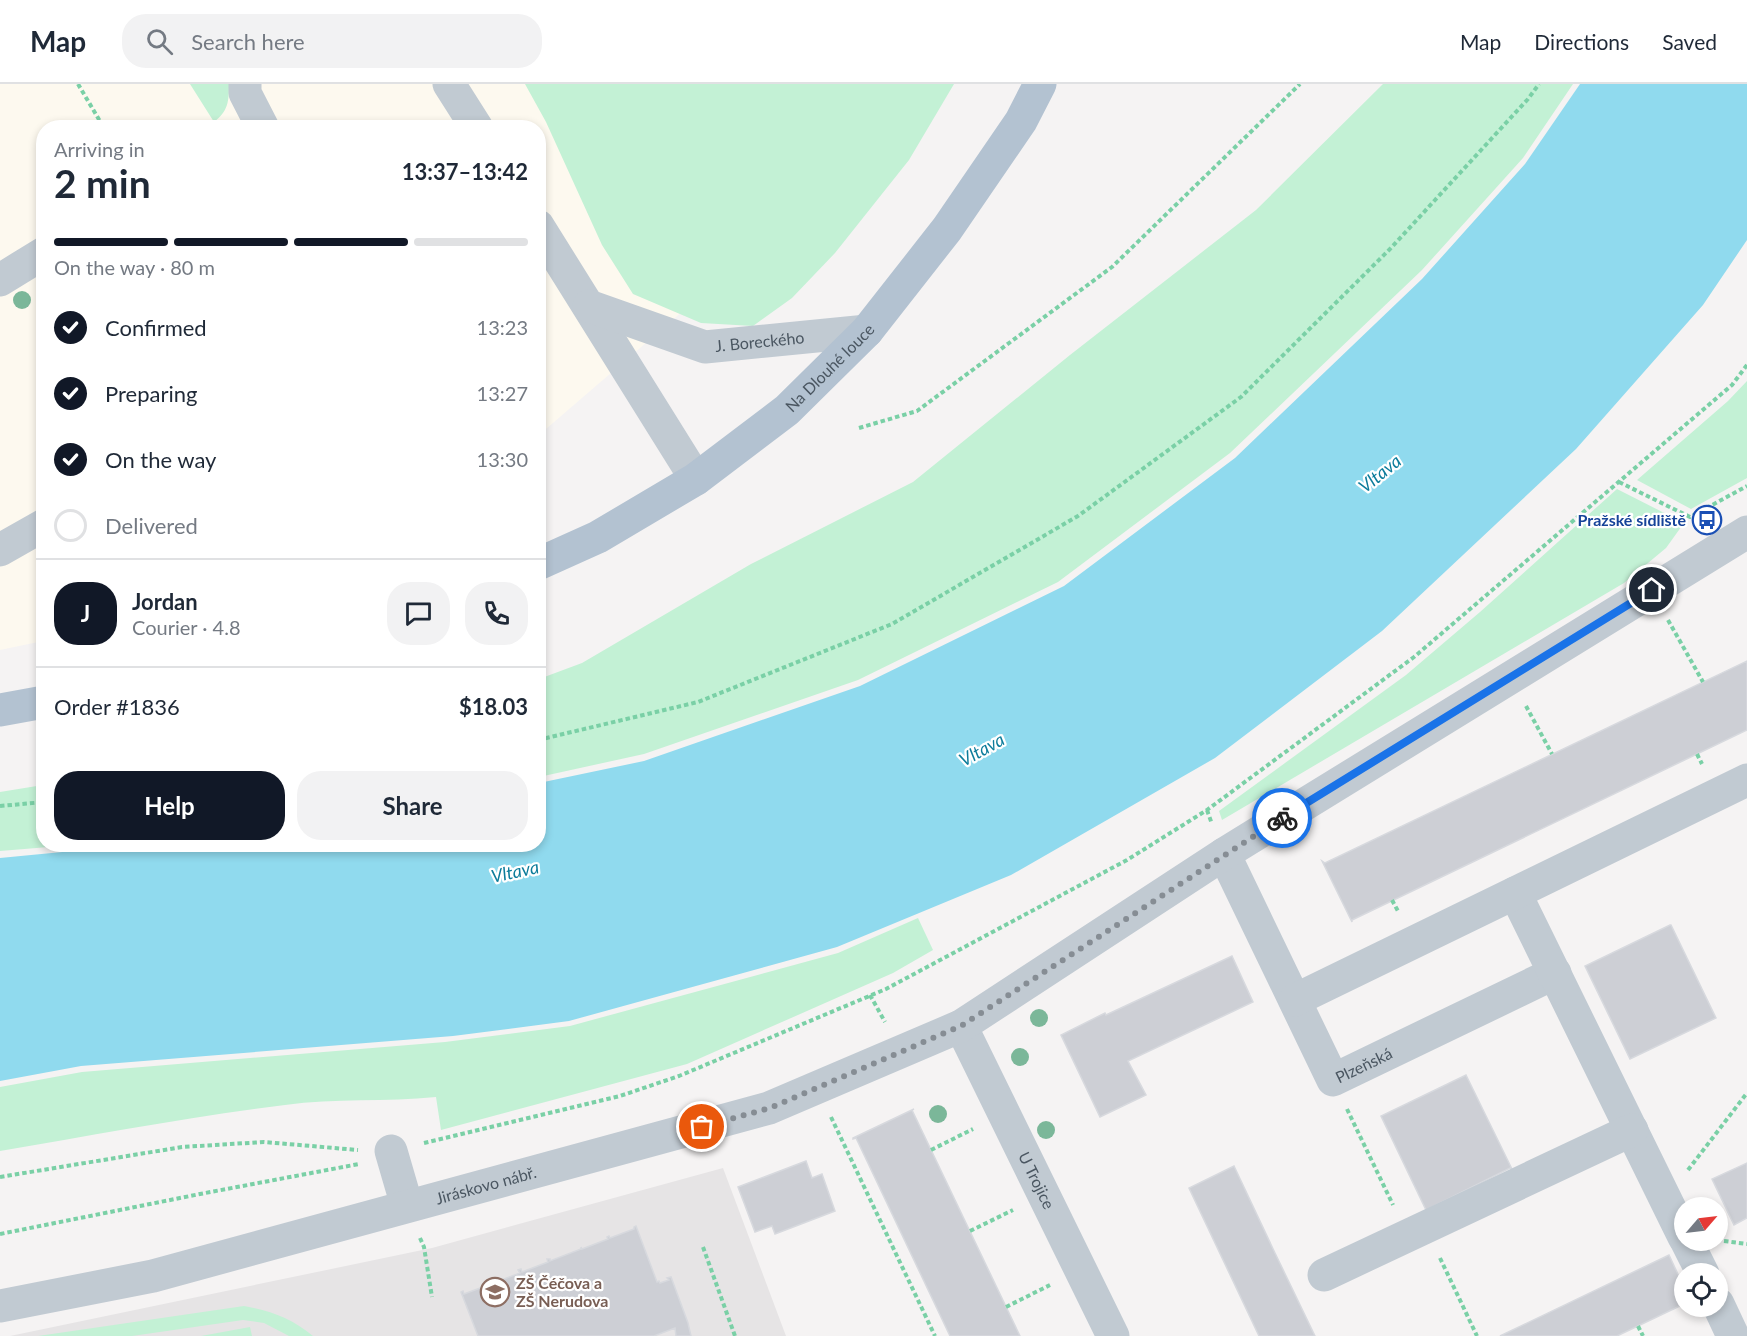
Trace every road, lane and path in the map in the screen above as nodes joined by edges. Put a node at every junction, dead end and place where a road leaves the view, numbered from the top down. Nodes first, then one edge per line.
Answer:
1 (78, 84) edge
2 (245, 84) edge
3 (449, 84) edge
4 (1040, 84) edge
5 (1300, 84) edge
6 (1539, 84) edge
7 (99, 120) edge
8 (256, 120) edge
9 (472, 120) edge
10 (546, 239) edge
11 (36, 258) edge
12 (0, 280) edge
13 (589, 306) junction
14 (867, 331) junction
15 (1747, 365) edge
16 (859, 428) dead end
17 (696, 479) junction
18 (1619, 482) junction
19 (1747, 486) edge
20 (36, 530) edge
21 (1747, 532) edge
22 (0, 550) edge
23 (546, 560) edge
24 (1652, 590) junction
25 (1510, 677) junction
26 (1703, 682) dead end
27 (36, 703) edge
28 (0, 710) edge
29 (546, 738) edge
30 (1552, 754) dead end
31 (1747, 780) edge
32 (36, 803) edge
33 (0, 806) edge
34 (1224, 854) junction
35 (1515, 893) junction
36 (1555, 973) junction
37 (870, 995) junction
38 (1295, 1000) junction
39 (886, 1024) dead end
40 (961, 1026) junction
41 (1333, 1080) junction
42 (817, 1088) junction
43 (1747, 1093) edge
44 (1632, 1130) junction
45 (953, 1139) dead end
46 (931, 1150) dead end
47 (382, 1151) junction
48 (0, 1177) edge
49 (1666, 1199) junction
50 (407, 1206) junction
51 (1674, 1216) edge
52 (993, 1220) dead end
53 (970, 1231) dead end
54 (1417, 1232) junction
55 (0, 1234) edge
56 (1728, 1241) edge
57 (1747, 1244) edge
58 (703, 1247) dead end
59 (1324, 1275) dead end
60 (1029, 1296) dead end
61 (432, 1297) dead end
62 (0, 1306) edge
63 (1006, 1307) dead end
64 (1724, 1317) edge
65 (1638, 1326) dead end
66 (735, 1336) edge
67 (934, 1336) edge
68 (1113, 1336) edge
69 (1477, 1336) edge
70 (1643, 1336) edge
71 (1733, 1336) edge

1 - 7 path
2 - 8 street
3 - 9 street
4 - 14 main road, Na Dlouhé louce
5 - 16 path
6 - 29 path
10 - 13 street
11 - 12 street
13 - 14 street, J. Boreckého
13 - 17 street
14 - 17 main road, Na Dlouhé louce
15 - 18 path
17 - 23 main road, Na Dlouhé louce
18 - 19 path
18 - 37 path
20 - 22 street
21 - 24 street
24 - 25 street
24 - 26 path
25 - 30 path
25 - 34 street
27 - 28 main road
31 - 35 street
32 - 33 path
34 - 38 street, Plzeňská
34 - 40 street
35 - 36 street
35 - 38 street
36 - 41 street, Plzeňská
36 - 44 street
37 - 39 path
37 - 47 path
38 - 41 street, Plzeňská
40 - 42 street, Jiráskovo nábř.
40 - 68 street, U Trojice
41 - 54 path
42 - 50 street, Jiráskovo nábř.
42 - 67 path
43 - 49 path
44 - 49 street
44 - 54 street
45 - 46 path
47 - 48 path
47 - 50 street
47 - 55 path
49 - 51 street
50 - 61 path
50 - 62 street, Jiráskovo nábř.
52 - 53 path
54 - 59 street
54 - 69 path
56 - 57 path
58 - 66 path
60 - 63 path
64 - 71 street
65 - 70 path

